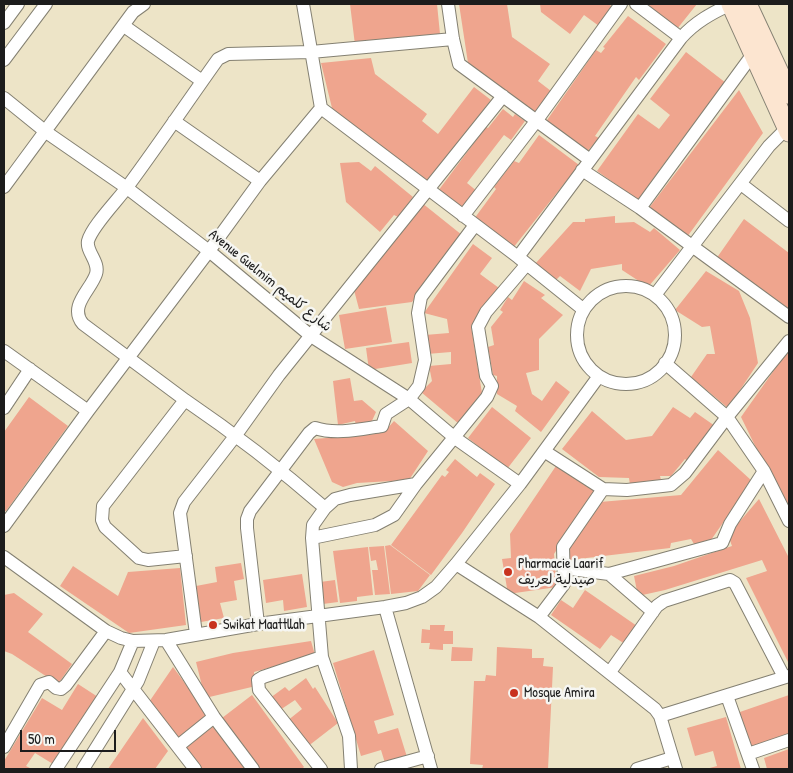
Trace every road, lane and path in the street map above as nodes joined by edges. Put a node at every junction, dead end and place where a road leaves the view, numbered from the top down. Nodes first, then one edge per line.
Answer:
1 (18, 4) edge
2 (46, 4) edge
3 (144, 4) edge
4 (303, 4) edge
5 (448, 4) edge
6 (621, 4) edge
7 (636, 4) edge
8 (731, 4) edge
9 (747, 4) edge
10 (4, 23) edge
11 (124, 26) junction
12 (681, 38) junction
13 (453, 39) junction
14 (311, 52) junction
15 (755, 55) junction
16 (4, 60) edge
17 (202, 81) junction
18 (789, 94) edge
19 (503, 96) junction
20 (4, 98) edge
21 (321, 108) junction
22 (537, 120) junction
23 (174, 121) junction
24 (789, 128) edge
25 (46, 132) junction
26 (586, 165) junction
27 (260, 181) junction
28 (741, 184) junction
29 (4, 187) edge
30 (127, 188) junction
31 (427, 189) junction
32 (640, 208) junction
33 (464, 216) junction
34 (789, 221) edge
35 (475, 225) junction
36 (692, 247) junction
37 (210, 251) junction
38 (522, 260) junction
39 (655, 295) junction
40 (584, 310) junction
41 (789, 317) edge
42 (311, 336) junction
43 (789, 340) edge
44 (4, 351) edge
45 (128, 358) junction
46 (665, 363) junction
47 (30, 369) junction
48 (599, 376) junction
49 (409, 399) junction
50 (185, 400) junction
51 (4, 408) edge
52 (88, 411) junction
53 (727, 418) junction
54 (236, 435) junction
55 (455, 438) junction
56 (544, 451) junction
57 (281, 470) junction
58 (764, 471) junction
59 (416, 484) junction
60 (520, 484) junction
61 (604, 489) junction
62 (325, 508) junction
63 (789, 519) edge
64 (4, 526) edge
65 (312, 538) junction
66 (186, 556) junction
67 (4, 557) edge
68 (456, 564) junction
69 (563, 568) junction
70 (609, 574) junction
71 (385, 608) junction
72 (653, 612) junction
73 (319, 615) junction
74 (539, 617) junction
75 (258, 624) junction
76 (106, 631) junction
77 (196, 634) junction
78 (160, 640) junction
79 (133, 641) junction
80 (322, 657) junction
81 (120, 672) junction
82 (610, 672) junction
83 (787, 676) edge
84 (134, 688) junction
85 (727, 696) junction
86 (214, 716) junction
87 (660, 716) junction
88 (10, 726) edge
89 (789, 740) edge
90 (178, 746) junction
91 (4, 748) edge
92 (748, 754) junction
93 (428, 756) junction
94 (674, 764) edge
95 (62, 766) edge
96 (83, 769) edge
97 (195, 769) edge
98 (253, 769) edge
99 (321, 769) edge
100 (351, 769) edge
101 (381, 769) edge
102 (431, 769) edge
103 (637, 769) edge
104 (753, 769) edge

1 - 10 street
2 - 16 street
3 - 11 street
4 - 14 street
5 - 13 street
6 - 22 street
7 - 12 street
8 - 12 street
8 - 15 street
9 - 18 street
11 - 17 street
11 - 25 street
12 - 26 street
13 - 14 street
13 - 19 street
14 - 17 street
14 - 21 street
15 - 24 street
15 - 32 street
17 - 23 street
19 - 22 street
19 - 31 street
20 - 25 street, Avenue Guelmim شارع كلميم
21 - 27 street
21 - 31 street
22 - 26 street
22 - 33 street
23 - 27 street
23 - 30 street
24 - 28 street
25 - 29 street
25 - 30 street, Avenue Guelmim شارع كلميم
26 - 32 street
26 - 38 street
27 - 37 street
28 - 34 street
28 - 36 street
30 - 37 street, Avenue Guelmim شارع كلميم
30 - 45 street
31 - 33 street
31 - 42 street
32 - 36 street
33 - 35 street
35 - 38 street
35 - 49 street
36 - 39 street
36 - 41 street
37 - 42 street, Avenue Guelmim شارع كلميم
37 - 45 street
38 - 40 street
38 - 55 street
39 - 40 street
39 - 46 street
40 - 48 street
42 - 49 street, Avenue Guelmim شارع كلميم
42 - 54 street
43 - 53 street
44 - 47 street
45 - 50 street
45 - 52 street
46 - 48 street
46 - 53 street
47 - 51 street
47 - 52 street
48 - 56 street
49 - 55 street, Avenue Guelmim شارع كلميم
49 - 57 street
50 - 54 street
50 - 66 street
52 - 64 street
53 - 58 street
53 - 61 street
54 - 57 street
54 - 66 street
55 - 59 street
55 - 60 street, Avenue Guelmim شارع كلميم
56 - 60 street
56 - 61 street
57 - 62 street
57 - 75 street
58 - 63 street
58 - 70 street
59 - 62 street
59 - 65 street
60 - 68 street
61 - 69 street
62 - 65 street
65 - 73 street
66 - 77 street
67 - 76 street
68 - 71 street
68 - 74 street
69 - 70 street
69 - 74 street
70 - 72 street
71 - 73 street
71 - 93 street
72 - 82 street
72 - 83 street
73 - 75 street
73 - 80 street
74 - 82 street
75 - 77 street
76 - 79 street
76 - 88 street
77 - 78 street
78 - 79 street
78 - 84 street
78 - 86 street
79 - 81 street
80 - 99 street
80 - 100 street
81 - 84 street
81 - 95 street
82 - 87 street
83 - 85 street
84 - 90 street
84 - 96 street
85 - 87 street
85 - 92 street
86 - 90 street
86 - 98 street
87 - 94 street
88 - 91 street
89 - 92 street
90 - 97 street
92 - 104 street
93 - 101 street
93 - 102 street
94 - 103 street

